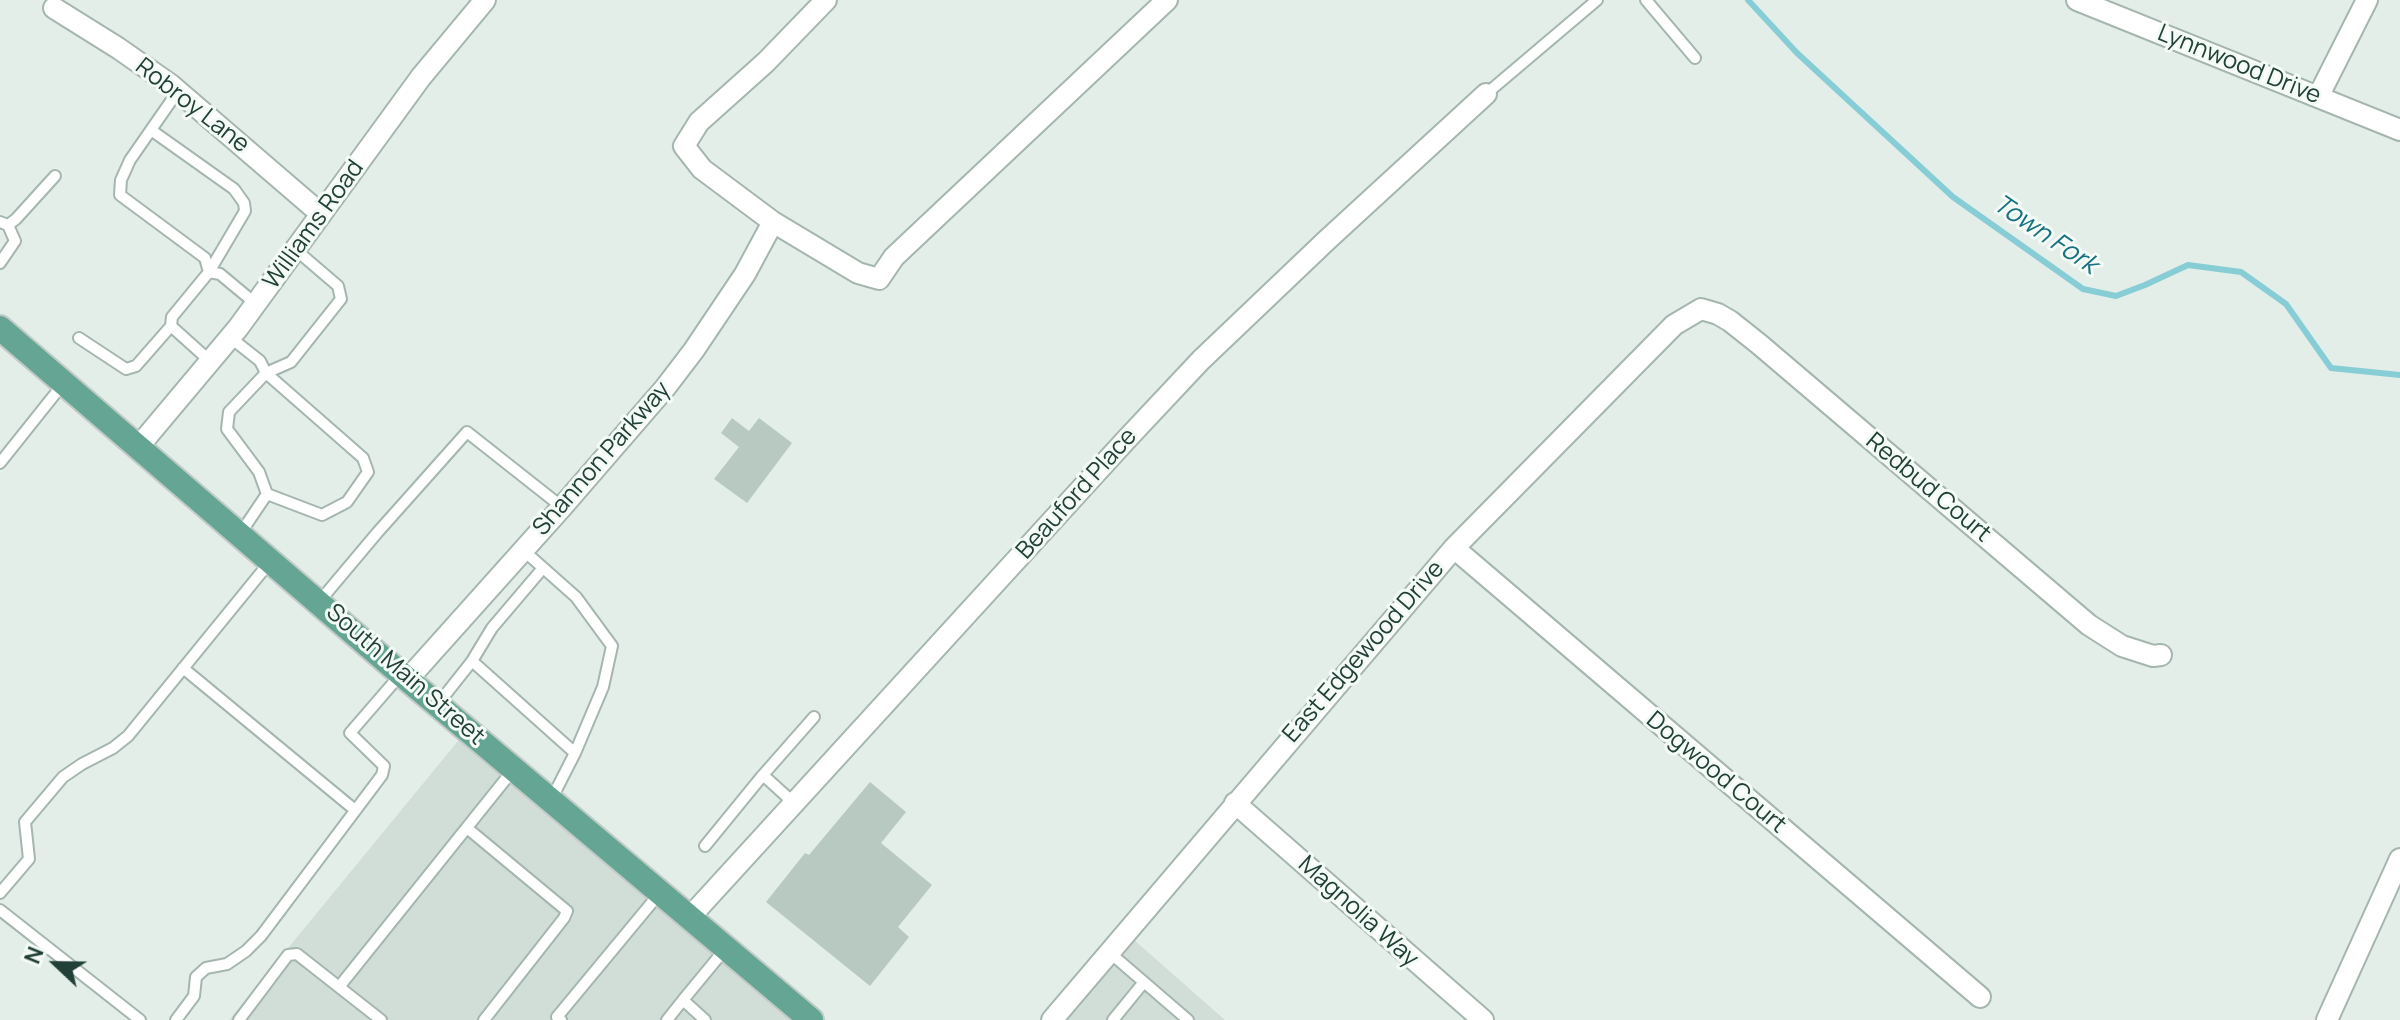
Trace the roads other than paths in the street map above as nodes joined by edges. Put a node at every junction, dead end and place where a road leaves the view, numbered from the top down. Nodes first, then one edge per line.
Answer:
1 (826, 0) edge
2 (1167, 0) edge
3 (1597, 0) edge
4 (1646, 0) edge
5 (2077, 0) edge
6 (2367, 0) edge
7 (473, 4) edge
8 (54, 8) dead end
9 (1695, 58) dead end
10 (178, 91) junction
11 (1486, 94) joint
12 (2318, 97) junction
13 (151, 130) junction
14 (2400, 130) edge
15 (55, 176) dead end
16 (321, 214) junction
17 (773, 222) junction
18 (4, 223) edge
19 (296, 250) junction
20 (0, 263) edge
21 (209, 272) junction
22 (256, 304) junction
23 (1701, 309) joint
24 (171, 326) junction
25 (0, 328) edge
26 (79, 338) dead end
27 (231, 338) junction
28 (211, 362) junction
29 (266, 373) junction
30 (64, 382) junction
31 (139, 446) junction
32 (0, 463) edge
33 (267, 494) junction
34 (562, 507) junction
35 (240, 534) junction
36 (1454, 548) junction
37 (523, 550) junction
38 (271, 561) junction
39 (543, 568) junction
40 (319, 602) junction
41 (2161, 655) dead end
42 (472, 661) junction
43 (183, 668) junction
44 (404, 676) junction
45 (438, 704) junction
46 (814, 717) dead end
47 (575, 753) junction
48 (514, 768) junction
49 (763, 775) junction
50 (551, 800) junction
51 (1235, 803) junction
52 (795, 804) junction
53 (355, 810) junction
54 (467, 828) junction
55 (705, 846) dead end
56 (2400, 859) edge
57 (0, 893) edge
58 (659, 894) junction
59 (0, 910) edge
60 (690, 917) junction
61 (726, 948) junction
62 (1109, 952) junction
63 (1144, 982) junction
64 (339, 987) junction
65 (1980, 997) dead end
66 (683, 1000) junction
67 (558, 1019) edge
68 (140, 1020) edge
69 (176, 1020) edge
70 (239, 1020) edge
71 (381, 1020) edge
72 (484, 1020) edge
73 (667, 1020) edge
74 (705, 1020) edge
75 (811, 1020) edge
76 (1052, 1020) edge
77 (1113, 1020) edge
78 (1188, 1020) edge
79 (1483, 1020) edge
80 (2327, 1020) edge

1 - 17 street
2 - 17 street
3 - 11 lane
4 - 9 lane
5 - 12 street, Lynnwood Drive
6 - 12 street
7 - 16 street, Williams Road
8 - 10 street, Robroy Lane
10 - 13 lane
10 - 16 street, Robroy Lane
11 - 52 street, Beauford Place
12 - 14 street, Lynnwood Drive
13 - 21 lane
13 - 21 lane
15 - 18 lane
16 - 19 street, Williams Road
17 - 34 street, Shannon Parkway
18 - 20 lane
19 - 22 street, Williams Road
19 - 29 lane
21 - 22 lane
21 - 24 lane
22 - 27 street, Williams Road
23 - 36 street, East Edgewood Drive
23 - 41 street, Redbud Court
24 - 26 lane
24 - 28 lane
25 - 30 main road, South Main Street
27 - 28 street, Williams Road
27 - 29 lane
28 - 31 street, Williams Road
29 - 33 lane
29 - 33 lane
30 - 31 main road, South Main Street
30 - 32 lane
31 - 35 main road, South Main Street
33 - 35 lane
34 - 37 street, Shannon Parkway
34 - 40 lane
35 - 38 main road, South Main Street
36 - 51 street, East Edgewood Drive
36 - 65 street, Dogwood Court
37 - 39 lane
37 - 44 street, Shannon Parkway
38 - 40 main road, South Main Street
38 - 43 lane
39 - 42 lane
39 - 47 lane
40 - 44 main road, South Main Street
42 - 45 lane
42 - 47 lane
43 - 53 lane
43 - 57 lane
44 - 45 main road, South Main Street
44 - 53 lane
45 - 48 main road, South Main Street
46 - 49 lane
47 - 50 lane
48 - 50 main road, South Main Street
48 - 54 lane
49 - 52 lane
49 - 55 lane
50 - 58 main road, South Main Street
51 - 62 street, East Edgewood Drive
51 - 79 street, Magnolia Way
52 - 60 street, Beauford Place
53 - 69 lane
54 - 64 lane
54 - 72 lane
56 - 80 street
58 - 60 main road, South Main Street
58 - 67 lane
59 - 68 lane
60 - 61 main road, South Main Street
61 - 66 lane
61 - 75 main road, South Main Street
62 - 63 lane
62 - 76 street, East Edgewood Drive
63 - 77 lane
63 - 78 lane
64 - 70 lane
64 - 71 lane
66 - 73 lane
66 - 74 lane

